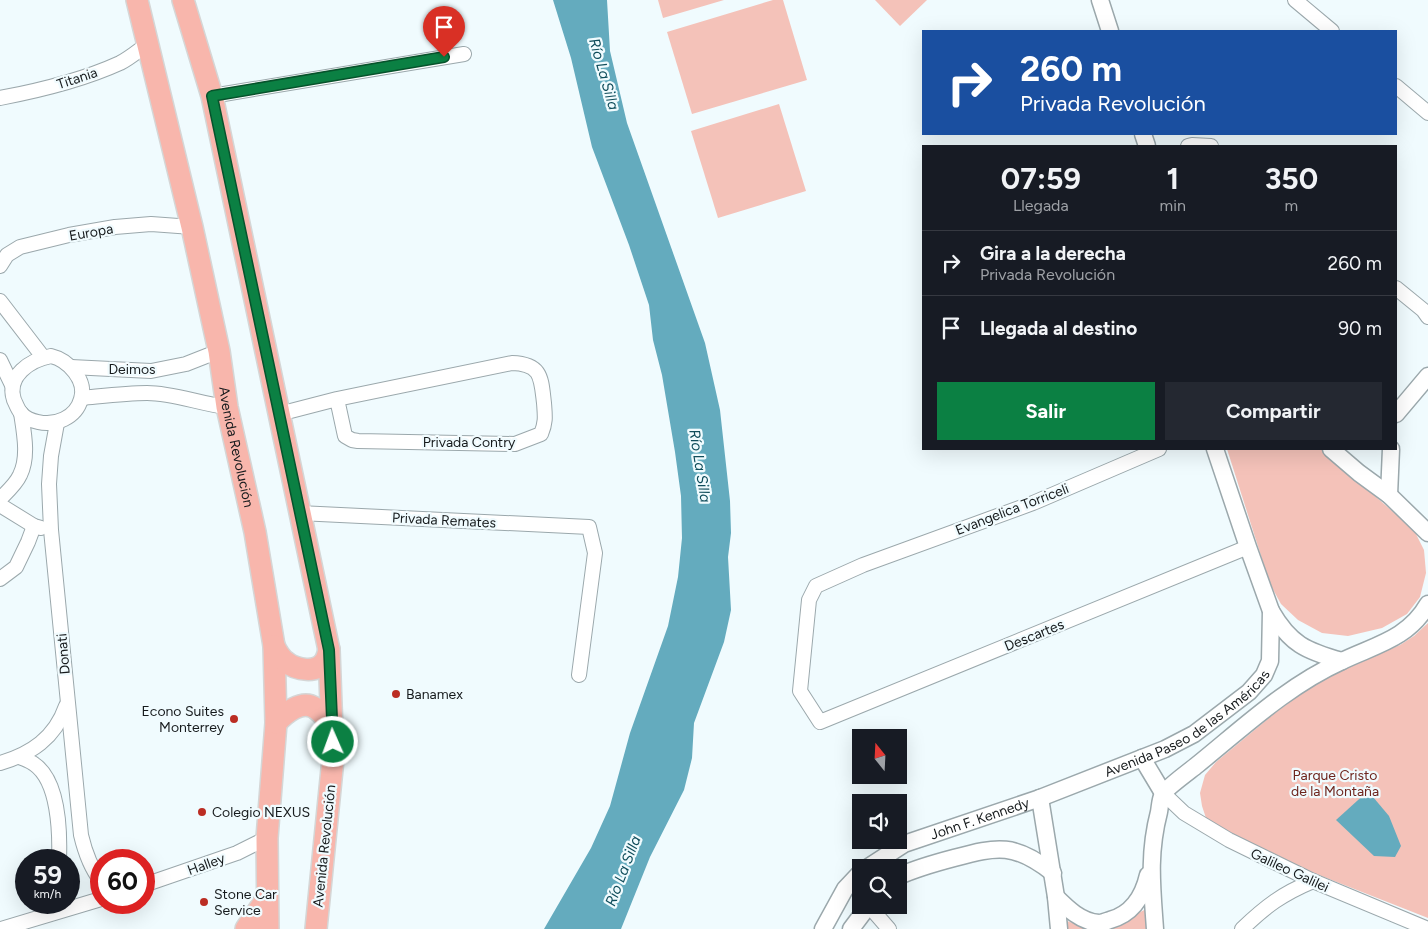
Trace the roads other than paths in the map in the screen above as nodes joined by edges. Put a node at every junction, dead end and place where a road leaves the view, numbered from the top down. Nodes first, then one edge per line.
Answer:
1 (137, 0) edge
2 (183, 0) edge
3 (1100, 0) edge
4 (1295, 0) edge
5 (1110, 30) edge
6 (1331, 30) edge
7 (149, 43) junction
8 (464, 54) dead end
9 (1397, 87) edge
10 (212, 96) junction
11 (0, 98) edge
12 (1428, 113) edge
13 (192, 227) junction
14 (0, 266) edge
15 (1397, 289) edge
16 (0, 302) edge
17 (1428, 317) edge
18 (219, 351) junction
19 (43, 357) junction
20 (0, 360) edge
21 (71, 367) junction
22 (1428, 376) edge
23 (12, 385) junction
24 (82, 398) junction
25 (338, 399) junction
26 (227, 407) junction
27 (1397, 413) edge
28 (21, 414) junction
29 (279, 414) junction
30 (57, 423) junction
31 (1157, 450) edge
32 (1215, 450) edge
33 (1332, 450) edge
34 (1391, 450) edge
35 (1389, 495) junction
36 (0, 499) edge
37 (0, 505) edge
38 (299, 513) junction
39 (34, 526) junction
40 (52, 530) junction
41 (1428, 533) edge
42 (1248, 547) junction
43 (0, 579) edge
44 (1428, 604) edge
45 (1271, 611) junction
46 (274, 646) junction
47 (329, 650) junction
48 (1342, 661) junction
49 (579, 675) dead end
50 (67, 701) junction
51 (820, 722) joint
52 (276, 723) junction
53 (332, 726) junction
54 (20, 757) junction
55 (1142, 758) junction
56 (0, 763) edge
57 (1163, 793) junction
58 (1040, 798) junction
59 (267, 838) junction
60 (58, 849) edge
61 (881, 859) edge
62 (90, 862) edge
63 (1151, 866) junction
64 (907, 873) edge
65 (1053, 873) junction
66 (1313, 881) junction
67 (155, 882) edge
68 (852, 882) edge
69 (1056, 897) junction
70 (267, 898) junction
71 (41, 914) edge
72 (862, 914) edge
73 (876, 914) edge
74 (1397, 923) edge
75 (2, 929) edge
76 (246, 929) edge
77 (268, 929) edge
78 (316, 929) edge
79 (823, 929) edge
80 (851, 929) edge
81 (889, 929) edge
82 (1059, 929) edge
83 (1155, 929) edge
84 (1242, 929) edge
85 (1428, 929) edge

1 - 7 main road, Avenida Revolución
2 - 10 main road, Avenida Revolución
3 - 5 street
4 - 6 street
7 - 11 street, Titania
7 - 13 main road, Avenida Revolución
8 - 10 street
9 - 12 street
10 - 29 main road, Avenida Revolución
13 - 14 street, Europa
13 - 18 main road, Avenida Revolución
15 - 17 street
16 - 19 street
18 - 21 street, Deimos
18 - 26 main road, Avenida Revolución
19 - 21 street
19 - 23 street
20 - 23 street
21 - 24 street
22 - 27 street
23 - 28 street
24 - 26 street, Deimos
24 - 30 street
25 - 25 street, Privada Contry
25 - 29 street, Privada Contry
26 - 46 main road, Avenida Revolución
28 - 30 street
28 - 36 street
29 - 38 main road, Avenida Revolución
30 - 40 street, Donati
31 - 51 street, Evangelica Torriceli
32 - 42 street, Avenida Paseo de las Américas
33 - 35 street
34 - 35 street
35 - 41 street
37 - 39 street
38 - 47 main road, Avenida Revolución
38 - 49 street, Privada Remates
39 - 40 street
39 - 43 street
40 - 50 street, Donati
42 - 45 street, Avenida Paseo de las Américas
42 - 51 street, Descartes
44 - 48 street
45 - 48 street
45 - 55 street, Avenida Paseo de las Américas
46 - 47 main road
46 - 52 main road, Avenida Revolución
47 - 53 main road, Avenida Revolución
48 - 57 street
50 - 54 street
50 - 62 street, Donati
52 - 53 main road
52 - 59 main road, Avenida Revolución
53 - 78 main road, Avenida Revolución
54 - 56 street
54 - 60 street
55 - 57 street
55 - 58 street, Avenida Paseo de las Américas
57 - 63 street
57 - 66 street, Galileo Galilei
58 - 61 street, John F. Kennedy
58 - 65 street
59 - 67 street, Halley
59 - 70 main road, Avenida Revolución
63 - 69 street
63 - 83 street
64 - 65 street, John F. Kennedy
65 - 69 street
66 - 74 street, Galileo Galilei
66 - 84 street
68 - 79 street
69 - 82 street
70 - 76 main road
70 - 77 main road, Avenida Revolución
71 - 75 street
72 - 80 street
73 - 81 street
74 - 85 street, Galileo Galilei

